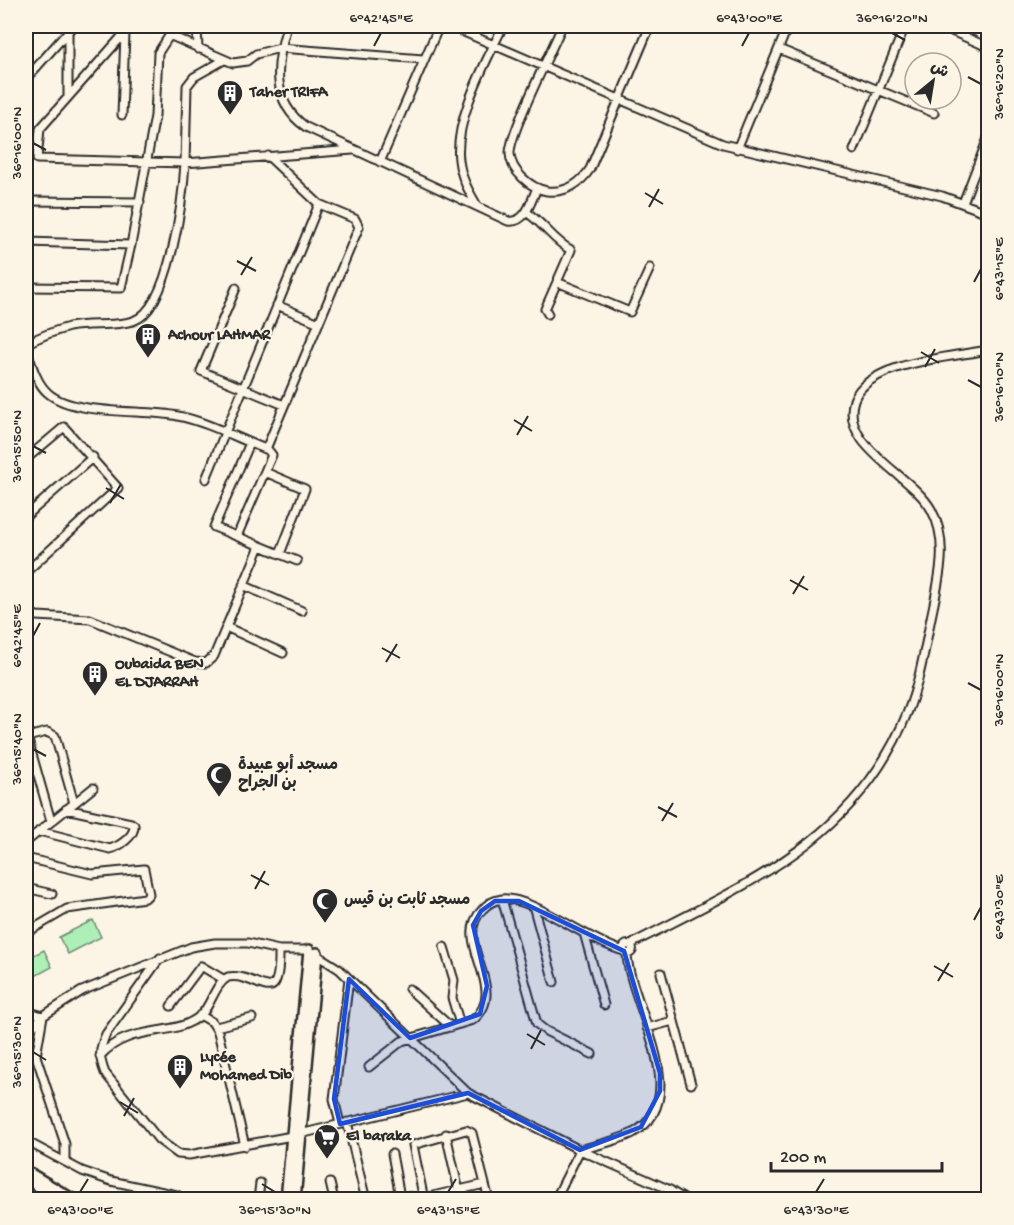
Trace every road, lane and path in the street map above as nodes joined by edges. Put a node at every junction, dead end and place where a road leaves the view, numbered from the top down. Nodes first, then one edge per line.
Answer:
1 (131, 26) edge
2 (172, 26) edge
3 (197, 26) edge
4 (287, 26) edge
5 (438, 26) edge
6 (450, 26) edge
7 (503, 26) edge
8 (562, 26) edge
9 (651, 26) edge
10 (788, 26) edge
11 (904, 26) edge
12 (940, 26) edge
13 (71, 28) edge
14 (125, 33) junction
15 (169, 35) junction
16 (494, 46) junction
17 (988, 47) edge
18 (280, 48) junction
19 (198, 49) junction
20 (779, 49) junction
21 (423, 59) junction
22 (224, 60) junction
23 (544, 68) junction
24 (26, 80) edge
25 (878, 90) junction
26 (68, 97) junction
27 (620, 100) junction
28 (934, 113) dead end
29 (122, 115) dead end
30 (988, 138) edge
31 (737, 149) junction
32 (354, 150) junction
33 (854, 150) dead end
34 (268, 156) junction
35 (380, 162) junction
36 (148, 163) junction
37 (185, 163) junction
38 (537, 188) junction
39 (26, 201) edge
40 (140, 202) junction
41 (963, 203) junction
42 (319, 204) junction
43 (478, 207) junction
44 (526, 212) junction
45 (988, 213) edge
46 (575, 241) dead end
47 (26, 242) edge
48 (131, 245) junction
49 (571, 250) junction
50 (650, 268) dead end
51 (557, 282) junction
52 (26, 287) edge
53 (236, 288) dead end
54 (277, 305) junction
55 (548, 314) dead end
56 (319, 323) junction
57 (26, 346) edge
58 (988, 350) edge
59 (243, 388) junction
60 (284, 405) junction
61 (225, 433) junction
62 (249, 443) junction
63 (266, 449) junction
64 (93, 457) junction
65 (26, 459) edge
66 (265, 472) junction
67 (206, 479) dead end
68 (26, 516) edge
69 (237, 536) junction
70 (260, 546) junction
71 (280, 554) junction
72 (297, 561) dead end
73 (26, 572) edge
74 (243, 585) junction
75 (302, 611) dead end
76 (26, 612) edge
77 (226, 627) junction
78 (283, 653) dead end
79 (93, 788) dead end
80 (75, 803) junction
81 (66, 809) junction
82 (51, 821) junction
83 (39, 831) junction
84 (26, 842) edge
85 (26, 858) edge
86 (26, 888) edge
87 (52, 894) dead end
88 (502, 899) junction
89 (534, 909) junction
90 (26, 933) edge
91 (584, 933) junction
92 (444, 947) dead end
93 (279, 950) junction
94 (313, 952) junction
95 (626, 952) junction
96 (159, 958) junction
97 (142, 965) junction
98 (152, 973) junction
99 (661, 973) dead end
100 (223, 980) junction
101 (348, 980) junction
102 (554, 982) dead end
103 (409, 989) dead end
104 (604, 1005) dead end
105 (171, 1006) dead end
106 (26, 1011) edge
107 (200, 1015) junction
108 (44, 1016) junction
109 (252, 1018) dead end
110 (673, 1021) junction
111 (460, 1024) junction
112 (216, 1027) junction
113 (451, 1027) junction
114 (647, 1028) junction
115 (26, 1034) edge
116 (410, 1038) junction
117 (592, 1054) dead end
118 (99, 1056) junction
119 (369, 1067) dead end
120 (691, 1084) dead end
121 (468, 1093) junction
122 (344, 1123) junction
123 (302, 1133) junction
124 (447, 1134) junction
125 (292, 1136) junction
126 (26, 1141) edge
127 (244, 1146) junction
128 (580, 1150) junction
129 (392, 1154) dead end
130 (65, 1160) junction
131 (26, 1171) edge
132 (26, 1179) edge
133 (260, 1183) dead end
134 (330, 1183) dead end
135 (485, 1184) junction
136 (459, 1190) junction
137 (673, 1196) edge
138 (400, 1197) edge
139 (366, 1199) edge
140 (424, 1199) edge
141 (60, 1200) edge
142 (74, 1200) edge
143 (183, 1200) edge
144 (258, 1200) edge
145 (286, 1200) edge
146 (295, 1200) edge
147 (334, 1200) edge
148 (461, 1200) edge
149 (489, 1200) edge
150 (555, 1200) edge
151 (686, 1200) edge

1 - 14 street
2 - 15 street
3 - 19 street
4 - 18 street
5 - 21 street
6 - 16 street
7 - 16 street
8 - 23 street
9 - 27 street
10 - 20 street
11 - 25 street
12 - 17 street
13 - 24 street
13 - 26 street
14 - 26 street
14 - 29 street
15 - 19 street
15 - 36 street
16 - 23 street
16 - 43 street
18 - 21 street
18 - 22 street
18 - 32 street
19 - 22 street
20 - 25 street
20 - 31 street
21 - 35 street
22 - 37 street
23 - 27 street
23 - 38 street
25 - 28 street
25 - 33 street
26 - 36 street
27 - 31 street
27 - 38 street
30 - 41 street
31 - 41 street
32 - 34 street
32 - 35 street
34 - 37 street
34 - 42 street
35 - 43 street
36 - 37 street
36 - 40 street
37 - 57 street
38 - 44 street
39 - 40 street
40 - 48 street
41 - 45 street
42 - 54 street
42 - 56 street
43 - 44 street
44 - 49 street
46 - 49 street
47 - 48 street
48 - 52 street
49 - 51 street
50 - 51 street
51 - 55 street
53 - 59 street
54 - 56 street
54 - 59 street
56 - 60 street
57 - 61 street
58 - 95 street
59 - 60 street
59 - 61 street
60 - 63 street
61 - 62 street
61 - 67 street
62 - 63 street
62 - 69 street
63 - 66 street
64 - 65 street
64 - 68 street
64 - 73 street
66 - 69 street
66 - 71 street
69 - 70 street
70 - 71 street
70 - 74 street
71 - 72 street
74 - 75 street
74 - 77 street
76 - 77 street
77 - 78 street
79 - 80 street
80 - 81 street
80 - 82 street
81 - 82 street
81 - 83 street
82 - 83 street
83 - 84 street
85 - 90 street
86 - 87 street
88 - 89 street
88 - 111 street
88 - 117 street
89 - 91 street
89 - 102 street
91 - 95 street
91 - 104 street
92 - 111 street
93 - 94 street
93 - 96 street
93 - 100 street
94 - 101 street
94 - 123 main road
94 - 125 main road
95 - 114 street
96 - 97 street
96 - 98 street
97 - 98 street
97 - 108 street
98 - 118 street
99 - 110 street
100 - 105 street
100 - 107 street
101 - 116 street
101 - 122 street
103 - 113 street
106 - 108 street
107 - 112 street
107 - 118 street
108 - 115 street
108 - 130 street
109 - 112 street
110 - 114 street
110 - 120 street
111 - 113 street
112 - 127 street
113 - 116 street
114 - 128 street
116 - 119 street
116 - 121 street
118 - 127 street
121 - 122 street
121 - 128 street
122 - 123 street
122 - 139 street
123 - 125 street
123 - 146 main road
124 - 135 street
124 - 136 street
124 - 140 street
125 - 127 street
125 - 145 main road
126 - 130 street
128 - 137 street
128 - 150 street
129 - 138 street
130 - 143 street
131 - 142 main road
132 - 141 main road
133 - 144 street
134 - 147 street
135 - 136 street
135 - 149 street
136 - 140 street
136 - 148 street
137 - 151 street
138 - 139 street
138 - 140 street

